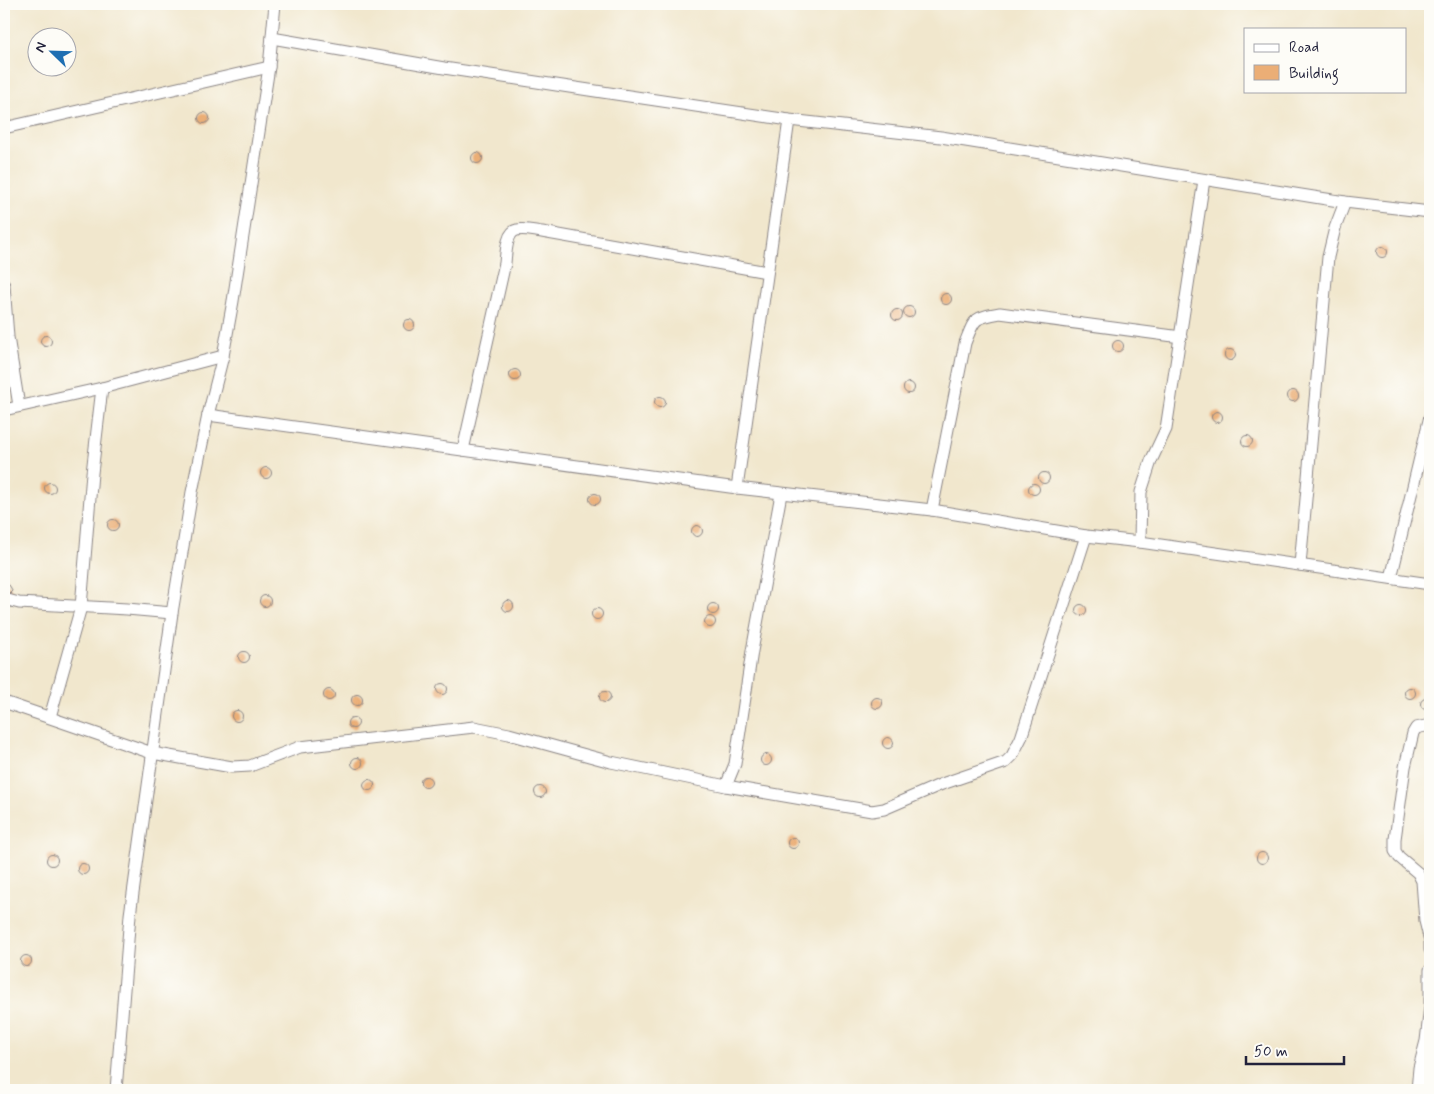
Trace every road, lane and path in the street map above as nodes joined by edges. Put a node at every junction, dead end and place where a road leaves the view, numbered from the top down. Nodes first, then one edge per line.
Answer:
1 (275, 4) edge
2 (272, 38) junction
3 (269, 67) junction
4 (789, 120) junction
5 (4, 128) edge
6 (1204, 180) junction
7 (1345, 202) junction
8 (1430, 212) edge
9 (767, 272) junction
10 (4, 285) edge
11 (1181, 337) junction
12 (223, 356) junction
13 (102, 388) junction
14 (19, 406) junction
15 (4, 410) edge
16 (208, 415) junction
17 (1430, 416) edge
18 (463, 450) junction
19 (737, 488) junction
20 (781, 494) junction
21 (932, 510) junction
22 (1086, 536) junction
23 (1140, 542) junction
24 (1300, 565) junction
25 (1391, 578) junction
26 (1430, 584) edge
27 (4, 599) edge
28 (81, 607) junction
29 (172, 613) junction
30 (4, 702) edge
31 (50, 717) junction
32 (1430, 725) edge
33 (152, 753) junction
34 (726, 786) junction
35 (1430, 950) edge
36 (1430, 970) edge
37 (116, 1090) edge
38 (1417, 1090) edge

1 - 2 street
2 - 3 street
2 - 4 street
3 - 5 street
3 - 12 street
4 - 6 street
4 - 9 street
6 - 7 street
6 - 11 street
7 - 8 street
7 - 24 street
9 - 18 street
9 - 19 street
10 - 14 street
11 - 21 street
11 - 23 street
12 - 13 street
12 - 16 street
13 - 14 street
13 - 28 street
14 - 15 street
16 - 18 street
16 - 29 street
17 - 25 street
18 - 19 street
19 - 20 street
20 - 21 street
20 - 34 street
21 - 22 street
22 - 23 street
22 - 34 street
23 - 24 street
24 - 25 street
25 - 26 street
27 - 28 street
28 - 29 street
28 - 31 street
29 - 33 street
30 - 31 street
31 - 33 street
32 - 35 street
33 - 34 street
33 - 37 street
36 - 38 street

